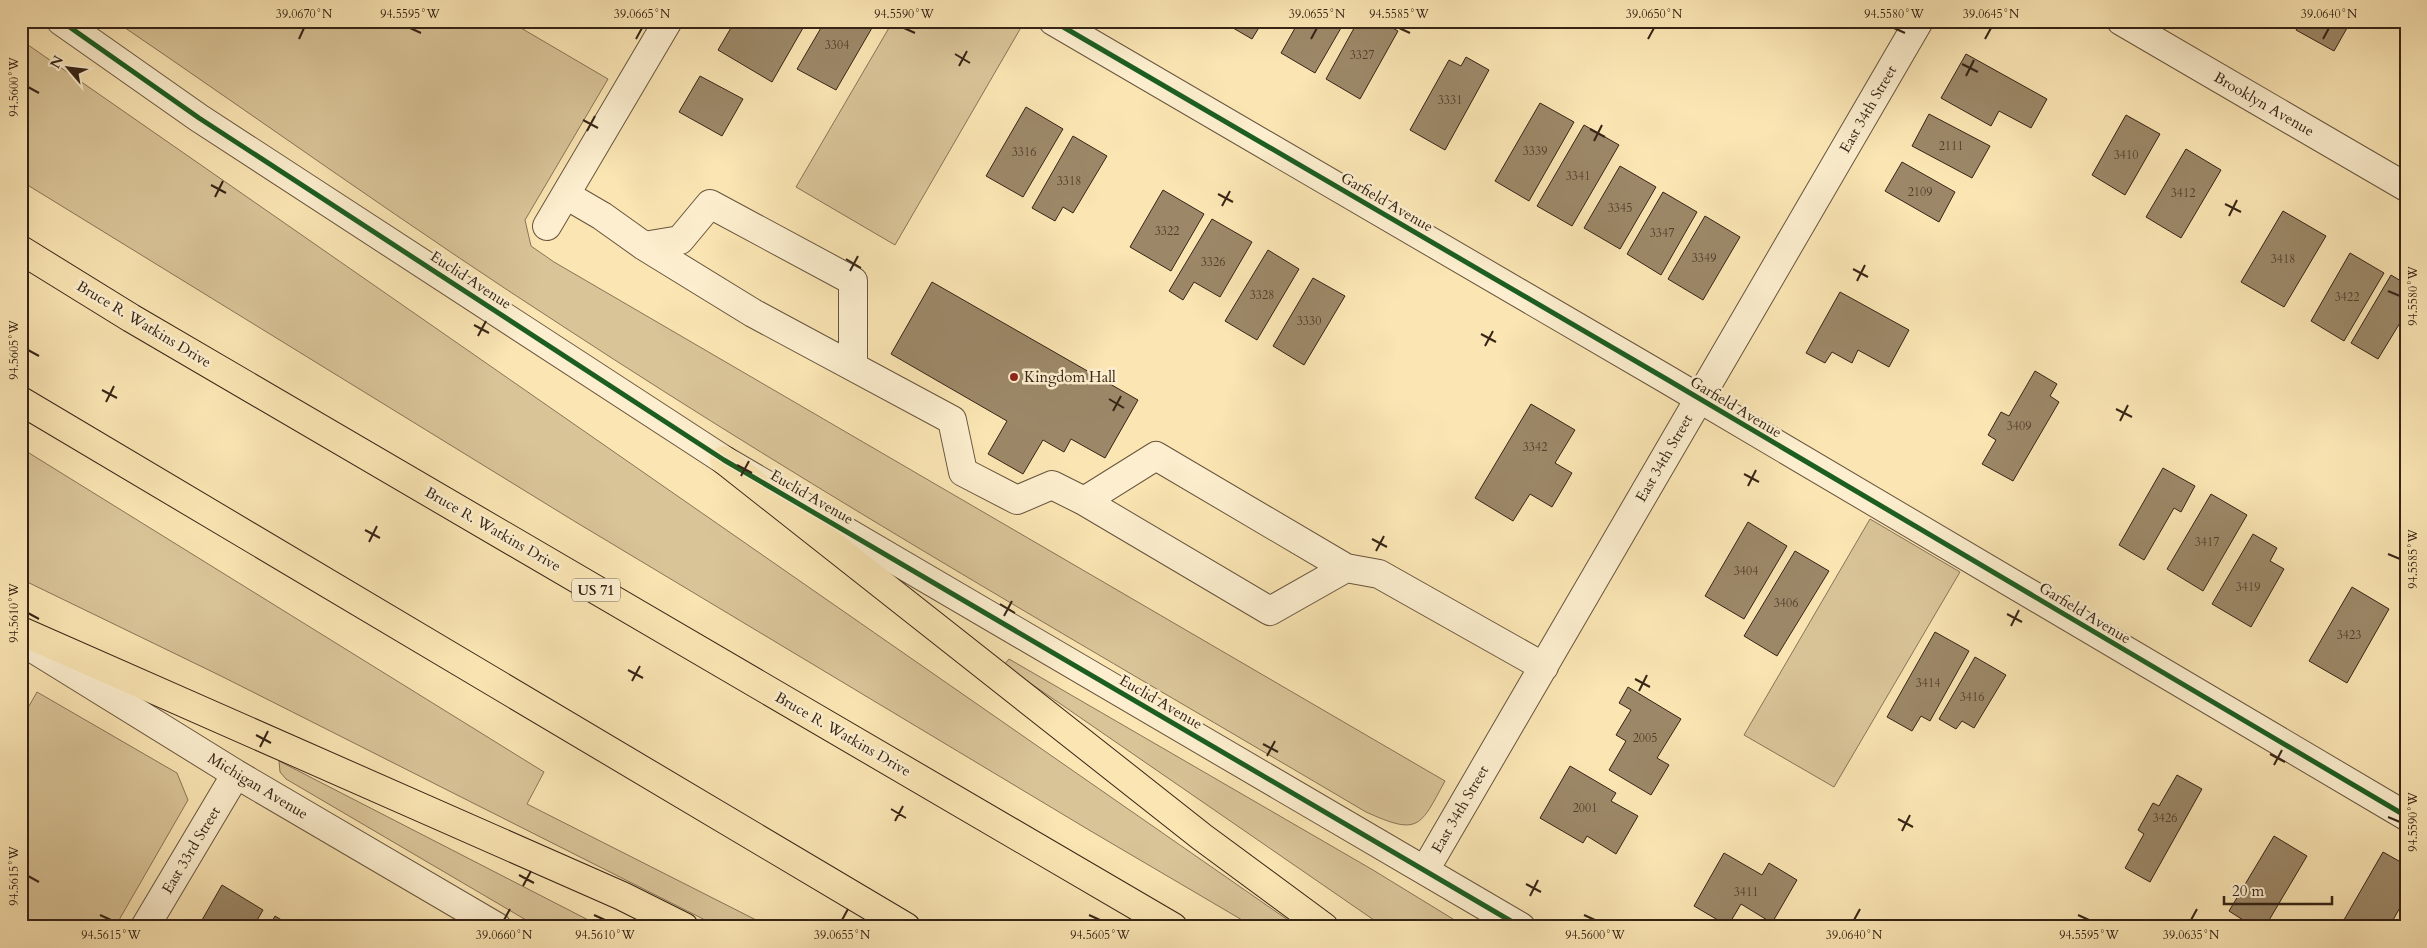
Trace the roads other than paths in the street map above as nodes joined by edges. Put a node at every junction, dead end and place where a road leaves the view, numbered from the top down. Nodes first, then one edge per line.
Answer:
1 (62, 21) edge
2 (668, 21) edge
3 (1053, 21) edge
4 (1919, 21) edge
5 (2121, 21) edge
6 (2406, 187) edge
7 (566, 195) junction
8 (547, 226) dead end
9 (644, 246) junction
10 (21, 250) edge
11 (853, 365) junction
12 (1698, 399) junction
13 (21, 401) edge
14 (724, 460) junction
15 (1084, 501) junction
16 (1346, 568) junction
17 (21, 631) edge
18 (21, 641) edge
19 (1544, 667) junction
20 (236, 774) junction
21 (2406, 816) edge
22 (1424, 870) junction
23 (145, 927) edge
24 (497, 927) edge
25 (684, 927) edge
26 (906, 927) edge
27 (1174, 927) edge
28 (1324, 927) edge
29 (1521, 927) edge

1 - 14 street, Euclid Avenue
2 - 7 street
3 - 12 street, Garfield Avenue
4 - 12 street, East 34th Street
5 - 6 street, Brooklyn Avenue
7 - 8 street
7 - 9 street
9 - 11 street
9 - 11 street
10 - 27 highway, Bruce R. Watkins Drive / US 71
11 - 15 street
12 - 19 street, East 34th Street
12 - 21 street, Garfield Avenue
13 - 26 highway
14 - 22 street, Euclid Avenue
14 - 28 highway
15 - 16 street
15 - 16 street
16 - 19 street
17 - 25 highway
18 - 20 street, Michigan Avenue
19 - 22 street, East 34th Street
20 - 23 street, East 33rd Street
20 - 24 street, Michigan Avenue
22 - 29 street, Euclid Avenue

